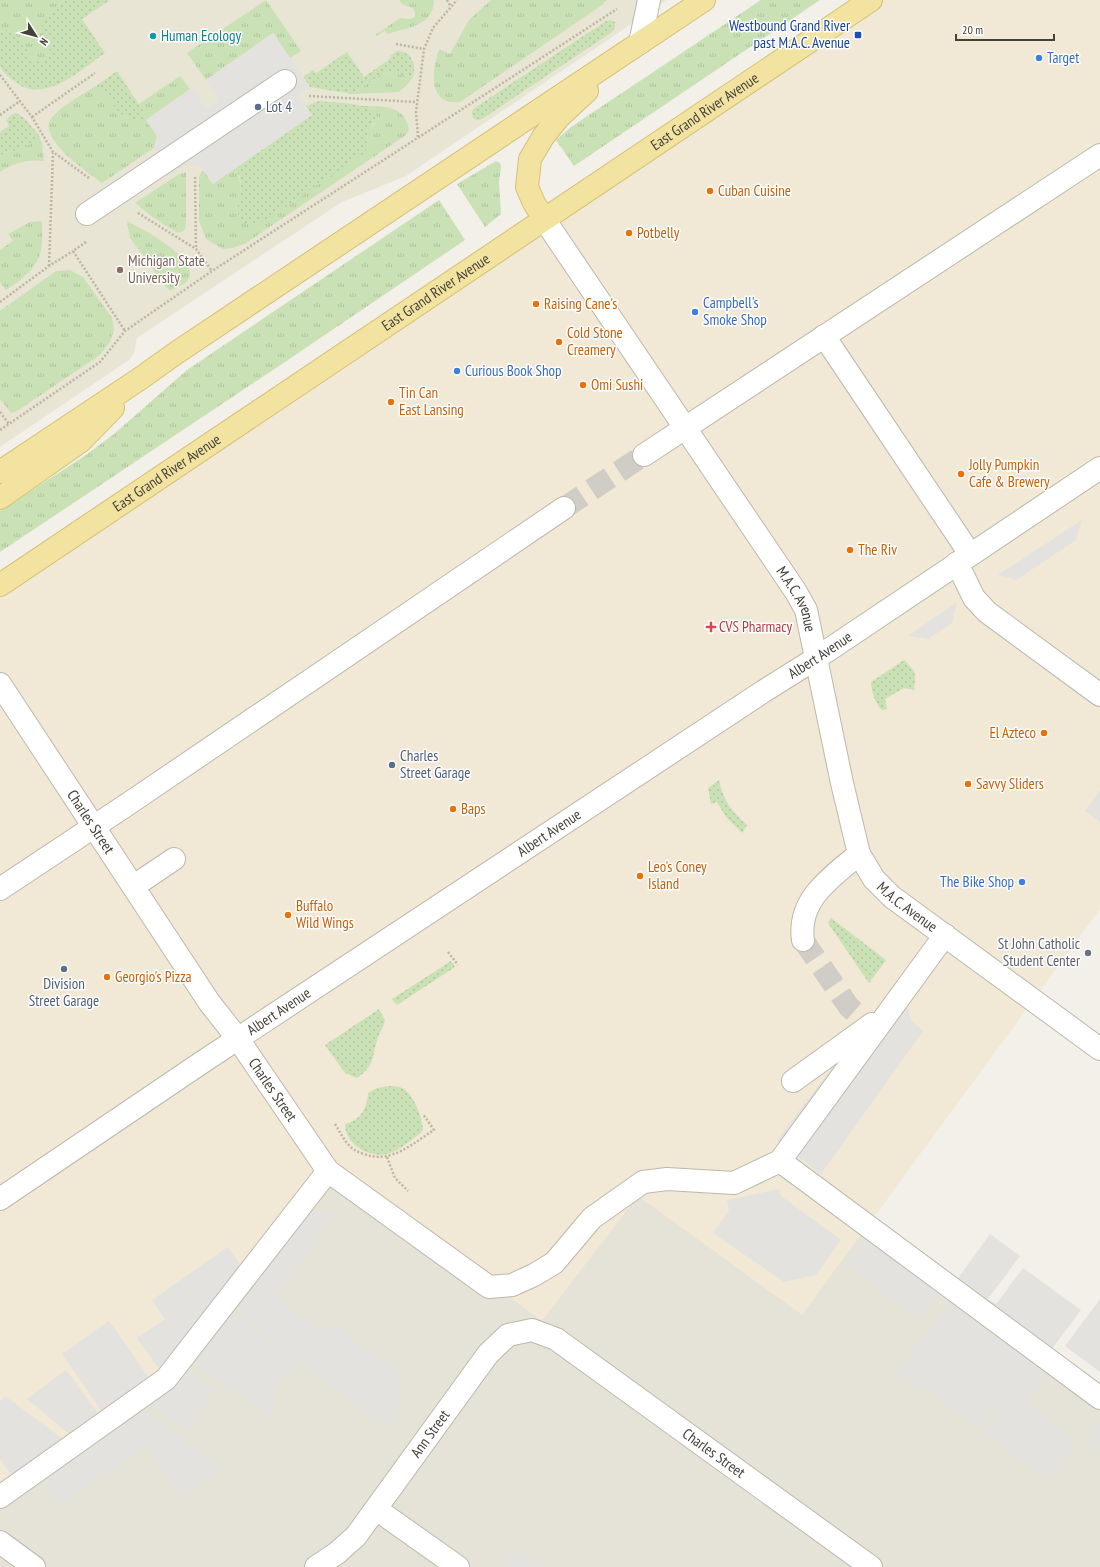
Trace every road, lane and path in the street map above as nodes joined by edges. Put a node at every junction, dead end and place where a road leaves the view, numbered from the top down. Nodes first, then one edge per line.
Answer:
1 (448, 0) edge
2 (457, 0) edge
3 (649, 0) edge
4 (704, 0) edge
5 (871, 0) edge
6 (622, 6) dead end
7 (451, 7) junction
8 (640, 43) junction
9 (396, 44) dead end
10 (424, 49) junction
11 (95, 72) dead end
12 (285, 81) joint
13 (20, 101) dead end
14 (416, 102) junction
15 (0, 115) edge
16 (32, 117) dead end
17 (418, 137) junction
18 (194, 142) junction
19 (53, 152) dead end
20 (1100, 155) edge
21 (87, 214) dead end
22 (544, 219) junction
23 (89, 240) dead end
24 (196, 249) dead end
25 (73, 251) junction
26 (48, 266) junction
27 (0, 302) edge
28 (124, 331) junction
29 (824, 336) junction
30 (141, 378) junction
31 (0, 412) edge
32 (9, 424) junction
33 (685, 428) junction
34 (0, 430) edge
35 (644, 455) tunnel mouth
36 (1100, 468) edge
37 (0, 472) edge
38 (0, 498) edge
39 (564, 508) tunnel mouth
40 (963, 559) junction
41 (0, 585) edge
42 (815, 659) junction
43 (0, 684) edge
44 (1100, 695) edge
45 (95, 826) junction
46 (859, 854) junction
47 (174, 859) dead end
48 (134, 886) junction
49 (0, 889) edge
50 (945, 935) junction
51 (803, 940) tunnel mouth
52 (448, 952) dead end
53 (458, 965) dead end
54 (874, 1016) junction
55 (238, 1039) junction
56 (1100, 1050) edge
57 (793, 1081) dead end
58 (423, 1114) dead end
59 (335, 1124) dead end
60 (780, 1161) junction
61 (328, 1171) junction
62 (0, 1199) edge
63 (556, 1339) joint
64 (1100, 1398) edge
65 (0, 1497) edge
66 (376, 1509) junction
67 (0, 1542) edge
68 (34, 1567) edge
69 (316, 1567) edge
70 (458, 1567) edge
71 (871, 1567) edge

1 - 7 path
2 - 7 path
3 - 8 street
4 - 8 main road
5 - 22 main road, East Grand River Avenue
6 - 17 path
7 - 10 path
8 - 22 main road
8 - 30 main road
9 - 10 path
10 - 14 path
11 - 16 path
12 - 14 path
12 - 18 street
13 - 15 path
14 - 17 path
17 - 28 path
18 - 21 street
18 - 24 path
19 - 26 path
20 - 29 street
22 - 33 street, M.A.C. Avenue
22 - 41 main road, East Grand River Avenue
23 - 25 path
25 - 26 path
25 - 28 path
26 - 27 path
28 - 32 path
29 - 33 street
29 - 40 street
30 - 37 main road
30 - 38 main road
31 - 32 path
32 - 34 path
33 - 35 street
33 - 42 street, M.A.C. Avenue
36 - 40 street, Albert Avenue
39 - 45 street
40 - 42 street, Albert Avenue
40 - 44 street
42 - 46 street, M.A.C. Avenue
42 - 55 street, Albert Avenue
43 - 45 street, Charles Street
45 - 48 street, Charles Street
45 - 49 street
46 - 50 street, M.A.C. Avenue
46 - 51 street
47 - 48 street
48 - 55 street, Charles Street
50 - 54 street
50 - 56 street, M.A.C. Avenue
52 - 53 path
54 - 57 street
54 - 60 street
55 - 61 street, Charles Street
55 - 62 street, Albert Avenue
58 - 59 path
60 - 61 street, Charles Street
60 - 64 street
61 - 65 street
63 - 66 street, Ann Street
63 - 71 street, Charles Street
66 - 69 street, Ann Street
66 - 70 street
67 - 68 street

